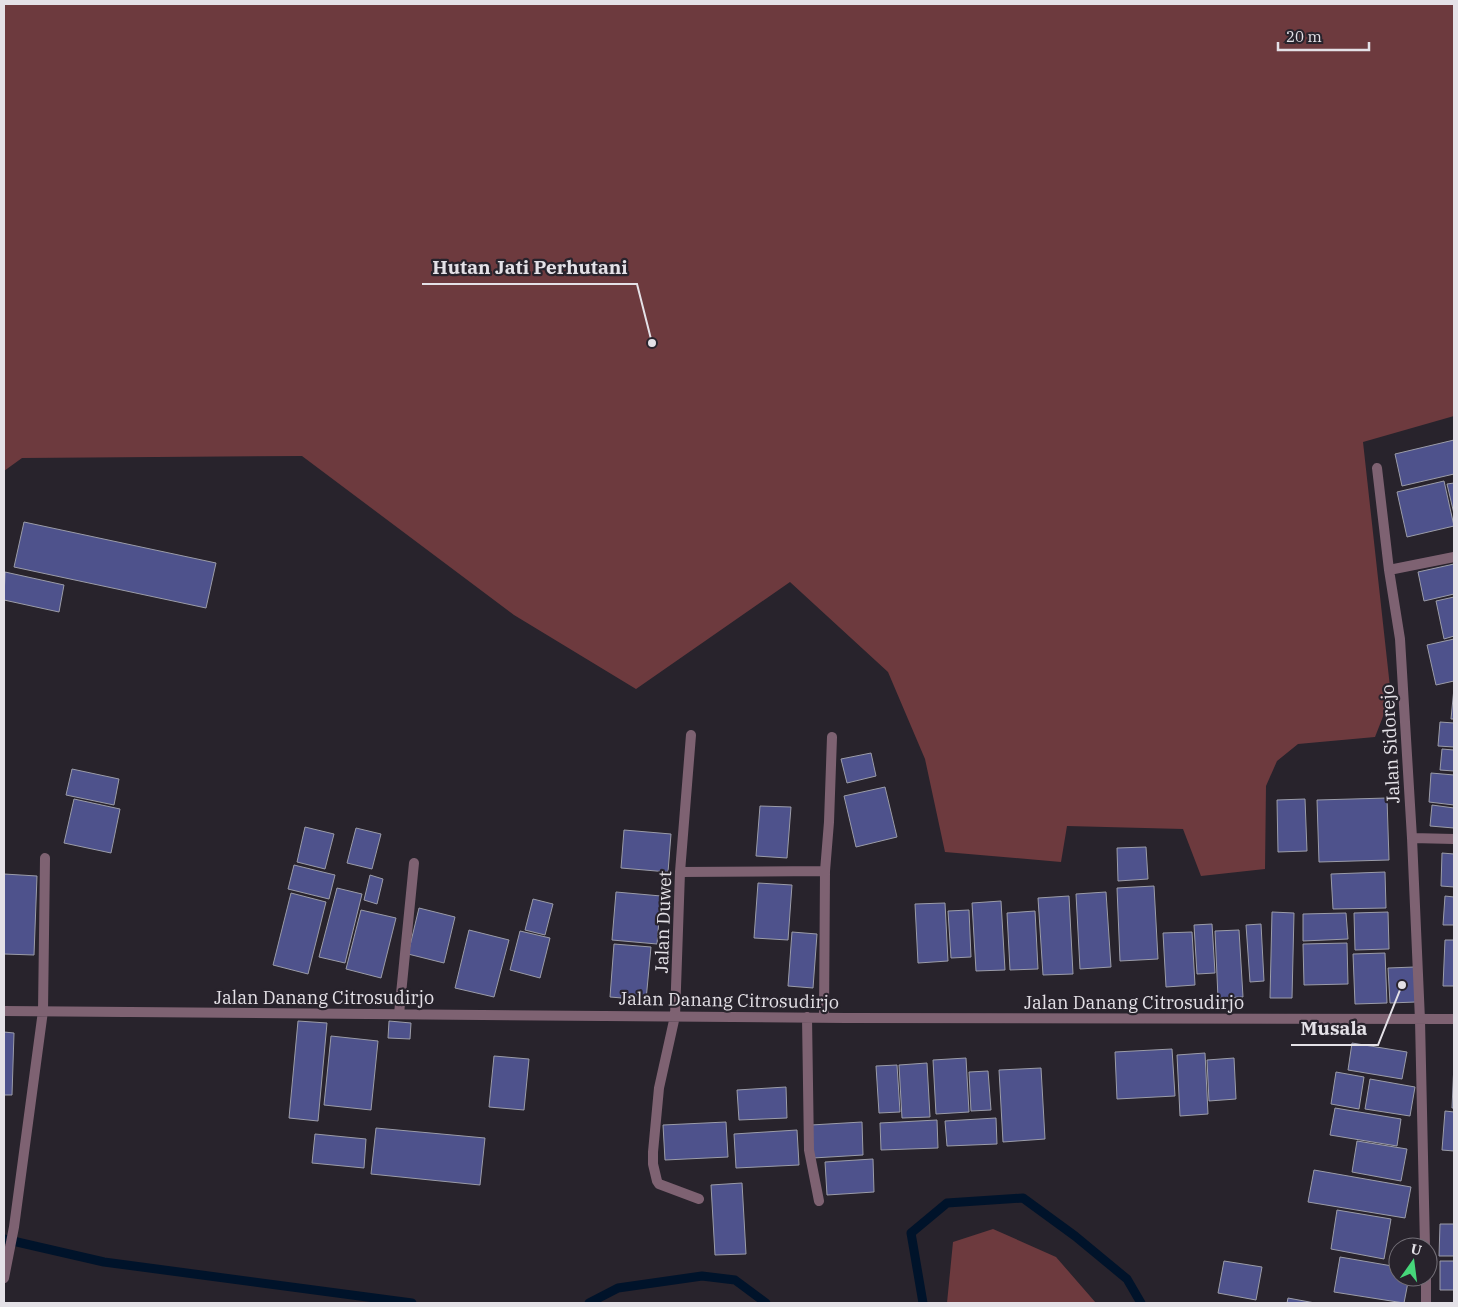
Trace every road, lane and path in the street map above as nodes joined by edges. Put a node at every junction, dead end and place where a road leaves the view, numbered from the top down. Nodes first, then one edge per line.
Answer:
1 (1377, 468) dead end
2 (1454, 558) edge
3 (1390, 570) junction
4 (691, 735) dead end
5 (832, 737) dead end
6 (1412, 838) junction
7 (1454, 839) edge
8 (45, 858) dead end
9 (414, 863) dead end
10 (825, 871) junction
11 (680, 872) junction
12 (43, 1011) junction
13 (4, 1012) edge
14 (399, 1014) junction
15 (675, 1016) junction
16 (807, 1017) junction
17 (824, 1017) junction
18 (1454, 1019) edge
19 (1420, 1020) junction
20 (699, 1199) dead end
21 (819, 1201) dead end
22 (1425, 1237) edge
23 (4, 1278) edge
24 (1426, 1287) edge
25 (1426, 1303) edge

1 - 3 street, Jalan Sidorejo
2 - 3 street
3 - 6 street, Jalan Sidorejo
4 - 11 street, Jalan Duwet
5 - 10 street
6 - 7 street
6 - 19 street, Jalan Sidorejo
8 - 12 street
9 - 14 street
10 - 11 street
10 - 17 street
11 - 15 street, Jalan Duwet
12 - 13 street, Jalan Danang Citrosudirjo
12 - 14 street, Jalan Danang Citrosudirjo
12 - 23 street
14 - 15 street, Jalan Danang Citrosudirjo
15 - 16 street, Jalan Danang Citrosudirjo
15 - 20 street, Jalan Duwet
16 - 17 street, Jalan Danang Citrosudirjo
16 - 21 street
17 - 19 street, Jalan Danang Citrosudirjo
18 - 19 street, Jalan Danang Citrosudirjo
19 - 22 street, Jalan Sidorejo
24 - 25 street

